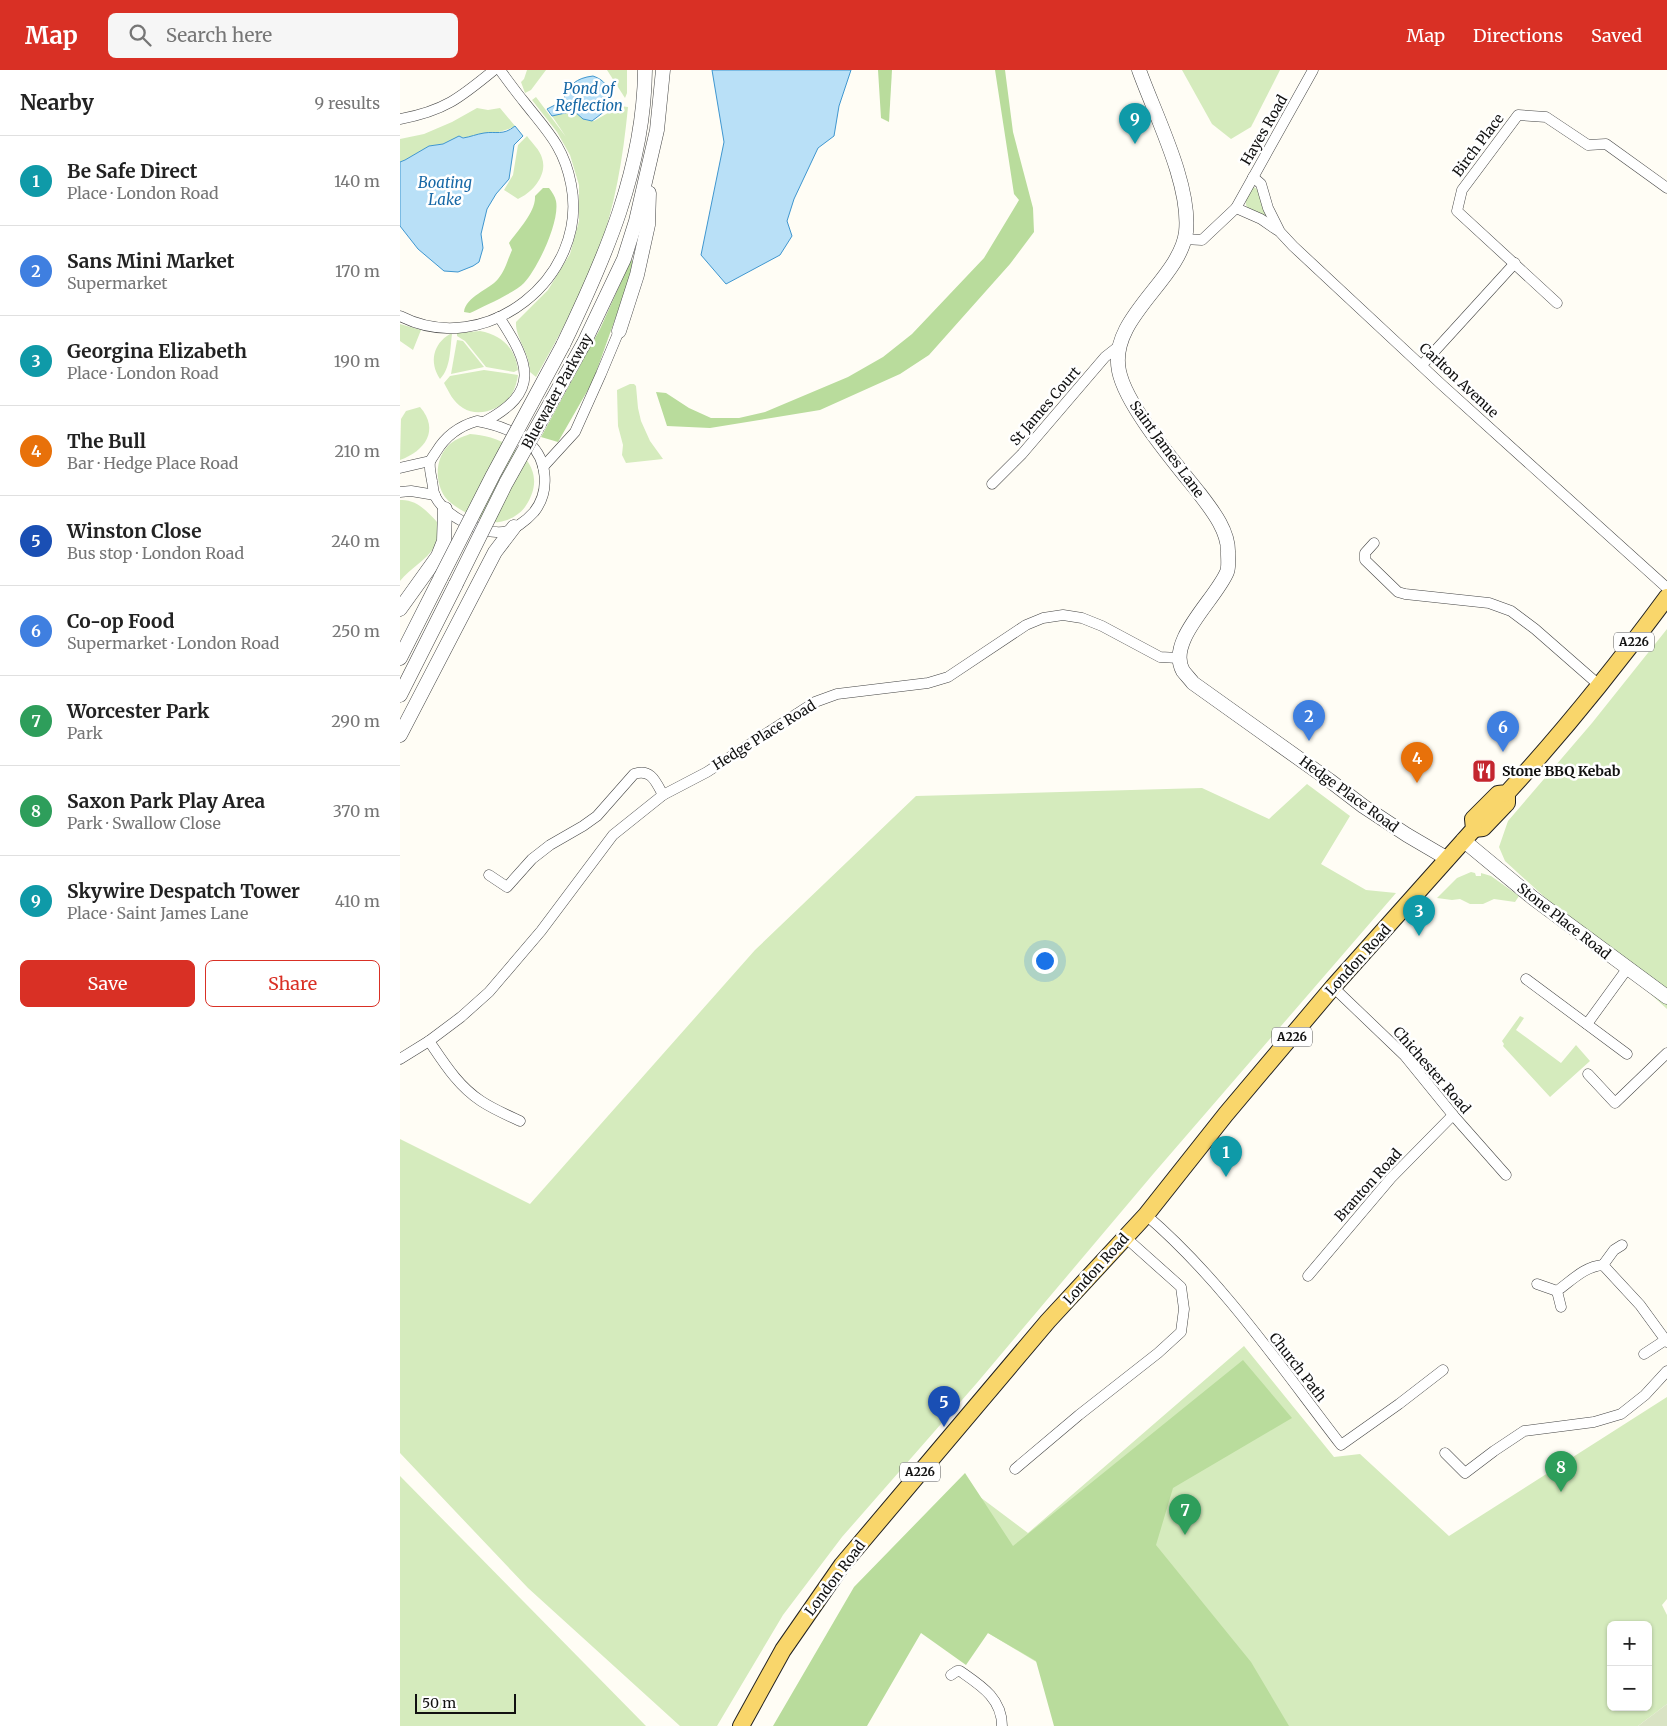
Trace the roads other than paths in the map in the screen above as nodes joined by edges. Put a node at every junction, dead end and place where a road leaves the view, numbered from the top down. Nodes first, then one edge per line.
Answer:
1 (494, 70) edge
2 (500, 70) edge
3 (645, 70) edge
4 (664, 70) edge
5 (1139, 70) edge
6 (1313, 70) edge
7 (400, 119) edge
8 (649, 168) junction
9 (1253, 177) junction
10 (1667, 188) edge
11 (1236, 208) junction
12 (1280, 232) junction
13 (1184, 239) junction
14 (1515, 263) junction
15 (1557, 303) dead end
16 (400, 316) edge
17 (499, 317) junction
18 (619, 331) joint
19 (1119, 346) junction
20 (1422, 365) junction
21 (484, 422) junction
22 (430, 461) junction
23 (543, 467) junction
24 (400, 468) edge
25 (992, 484) dead end
26 (400, 492) edge
27 (435, 495) junction
28 (445, 509) junction
29 (514, 527) junction
30 (1374, 543) dead end
31 (1667, 588) edge
32 (1667, 597) edge
33 (400, 608) edge
34 (400, 658) edge
35 (1179, 658) junction
36 (1599, 685) junction
37 (400, 695) edge
38 (400, 735) edge
39 (663, 795) junction
40 (1469, 835) junction
41 (1448, 859) junction
42 (489, 874) dead end
43 (1626, 969) junction
44 (1526, 979) dead end
45 (1333, 987) junction
46 (1667, 997) edge
47 (1587, 1024) junction
48 (429, 1042) junction
49 (1667, 1053) edge
50 (1627, 1054) dead end
51 (400, 1059) edge
52 (1588, 1074) dead end
53 (1453, 1115) junction
54 (520, 1121) dead end
55 (1506, 1175) dead end
56 (1146, 1215) junction
57 (1125, 1237) junction
58 (1616, 1247) dead end
59 (1603, 1266) junction
60 (1308, 1276) dead end
61 (1537, 1284) dead end
62 (1557, 1291) junction
63 (1561, 1307) dead end
64 (1666, 1340) edge
65 (1644, 1354) dead end
66 (1443, 1370) dead end
67 (1667, 1371) edge
68 (1445, 1453) dead end
69 (1016, 1469) dead end
70 (951, 1675) dead end
71 (740, 1726) edge
72 (1002, 1726) edge

1 - 7 street
2 - 17 street
3 - 34 street, Bluewater Parkway, bridge
4 - 8 street, Bluewater Parkway
5 - 13 street, Saint James Lane
6 - 9 street, Hayes Road
8 - 18 street
8 - 37 street, Bluewater Parkway, bridge
9 - 11 street, Hayes Road
9 - 12 street, Carlton Avenue
10 - 14 street, Birch Place
11 - 12 street
11 - 13 street, Hayes Road
12 - 20 street, Carlton Avenue
13 - 19 street, Saint James Lane
14 - 15 street, Birch Place
14 - 20 street
16 - 17 street
17 - 21 street
18 - 23 street
19 - 25 street, St James Court
19 - 35 street, Saint James Lane
20 - 31 street, Carlton Avenue
21 - 22 street
21 - 23 street
22 - 24 street
22 - 27 street
23 - 29 street
26 - 27 street
27 - 28 street
28 - 29 street
28 - 33 street
29 - 38 street
30 - 36 street
32 - 36 main road, London Road / A226
35 - 39 street, Hedge Place Road
35 - 41 street, Hedge Place Road
36 - 40 main road, London Road / A226
39 - 42 street
39 - 48 street, Hedge Place Road
40 - 41 main road, London Road / A226
40 - 43 street, Stone Place Road
41 - 45 main road, London Road / A226
43 - 46 street, Stone Place Road
43 - 47 street
44 - 47 street
45 - 53 street, Chichester Road
45 - 56 main road, London Road / A226
47 - 50 street
48 - 51 street, Hedge Place Road
48 - 54 street
49 - 52 street
53 - 55 street, Chichester Road
53 - 60 street, Branton Road
56 - 57 main road, London Road / A226
56 - 66 street, Church Path
57 - 69 street
57 - 71 main road, London Road / A226
58 - 59 street
59 - 62 street
59 - 64 street
61 - 62 street
62 - 63 street
64 - 65 street
67 - 68 street
70 - 72 street

